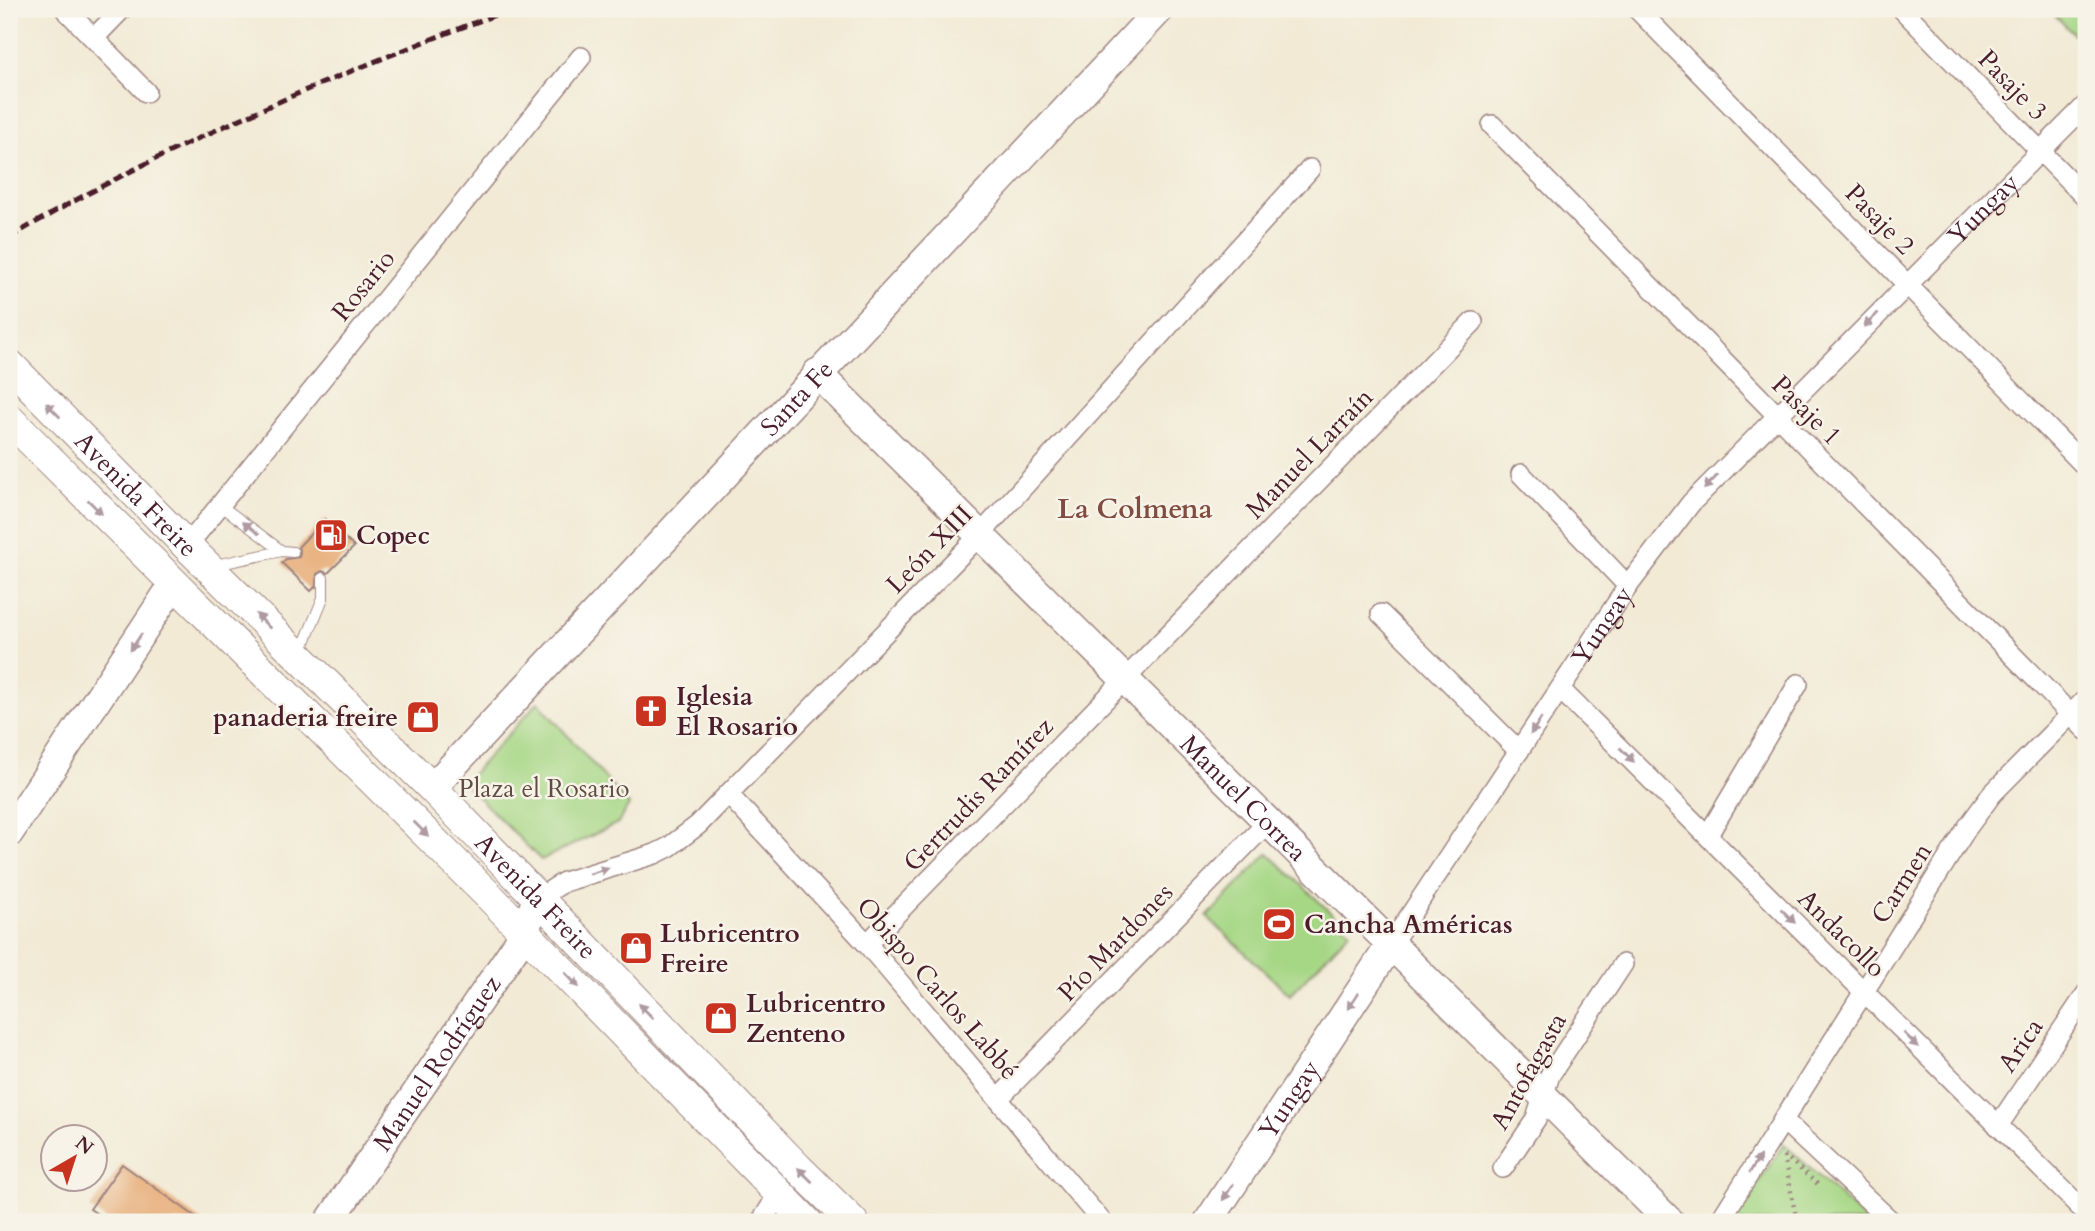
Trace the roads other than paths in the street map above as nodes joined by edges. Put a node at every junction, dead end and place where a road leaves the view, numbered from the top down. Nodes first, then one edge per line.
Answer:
1 (65, 9) edge
2 (122, 9) edge
3 (1160, 9) edge
4 (1637, 9) edge
5 (1902, 9) edge
6 (94, 38) junction
7 (581, 57) dead end
8 (146, 92) dead end
9 (2086, 105) edge
10 (1492, 125) dead end
11 (2041, 151) junction
12 (1310, 169) dead end
13 (2086, 198) edge
14 (1907, 284) junction
15 (1473, 322) dead end
16 (9, 364) edge
17 (817, 373) junction
18 (1776, 416) junction
19 (9, 419) edge
20 (2086, 467) edge
21 (1521, 474) dead end
22 (220, 505) junction
23 (979, 536) junction
24 (197, 556) junction
25 (323, 578) dead end
26 (173, 585) junction
27 (1628, 586) junction
28 (233, 590) junction
29 (1381, 614) dead end
30 (298, 658) junction
31 (1125, 680) junction
32 (1798, 684) dead end
33 (1561, 690) junction
34 (2086, 699) edge
35 (2070, 714) junction
36 (2086, 730) edge
37 (1519, 751) junction
38 (373, 781) junction
39 (432, 788) junction
40 (728, 794) junction
41 (1268, 822) junction
42 (9, 833) edge
43 (1708, 835) junction
44 (537, 899) junction
45 (524, 932) junction
46 (867, 944) junction
47 (1391, 944) junction
48 (1623, 964) dead end
49 (1863, 992) junction
50 (2086, 994) edge
51 (1545, 1097) junction
52 (999, 1098) junction
53 (1783, 1120) junction
54 (1998, 1126) junction
55 (1503, 1168) dead end
56 (779, 1193) junction
57 (2086, 1213) edge
58 (329, 1222) edge
59 (761, 1222) edge
60 (807, 1222) edge
61 (853, 1222) edge
62 (1102, 1222) edge
63 (1208, 1222) edge
64 (1670, 1222) edge
65 (1719, 1222) edge
66 (1892, 1222) edge

1 - 6 street
2 - 6 street
3 - 17 street, Santa Fe
4 - 14 street, Pasaje 2
5 - 11 street, Pasaje 3
6 - 8 street
7 - 22 street, Rosario
9 - 11 street, Yungay
10 - 18 street, Pasaje 1
11 - 13 street, Pasaje 3
11 - 14 street, Yungay
12 - 23 street, León XIII
14 -> 18 street, Yungay
14 - 20 street, Pasaje 2
15 - 31 street, Manuel Larraín
24 -> 16 main road, Avenida Freire
17 - 23 street, Manuel Correa
17 - 39 street, Santa Fe
18 -> 27 street, Yungay
18 - 35 street, Pasaje 1
19 -> 26 main road, Avenida Freire
21 - 27 street
22 - 24 street, Rosario
24 -> 22 lane
23 - 31 street, Manuel Correa
23 - 40 street, León XIII
24 - 28 main road, Avenida Freire
25 - 30 lane
26 - 28 main road
26 - 38 main road, Avenida Freire
26 -> 42 street
27 - 33 street, Yungay
30 -> 28 main road, Avenida Freire
29 - 37 street
30 - 39 main road, Avenida Freire
31 - 41 street, Manuel Correa
31 - 46 street, Gertrudis Ramírez
32 - 43 street
33 -> 37 street, Yungay
33 -> 43 street, Andacollo
34 - 35 street, Carmen
35 - 36 street, Pasaje 1
35 - 49 street, Carmen
37 - 47 street, Yungay
38 - 39 main road
38 -> 45 main road, Avenida Freire
39 - 44 main road, Avenida Freire
44 -> 40 street, León XIII
40 - 46 street, Obispo Carlos Labbé
41 - 47 street, Manuel Correa
41 - 52 street, Pío Mardones
43 -> 49 street, Andacollo
44 - 45 street, Manuel Rodríguez
61 -> 44 main road, Avenida Freire
45 -> 56 main road, Avenida Freire
45 - 58 street, Manuel Rodríguez
46 - 52 street, Obispo Carlos Labbé
47 - 51 street, Manuel Correa
47 -> 63 street, Yungay
48 - 51 street, Antofagasta
49 - 53 street, Carmen
49 -> 54 street, Andacollo
50 - 54 street, Arica
51 - 55 street, Antofagasta
51 - 64 street, Manuel Correa
52 - 62 street, Obispo Carlos Labbé
65 -> 53 street, Carmen
53 - 66 street
54 - 57 street, Andacollo
56 - 59 street
56 - 60 main road, Avenida Freire

